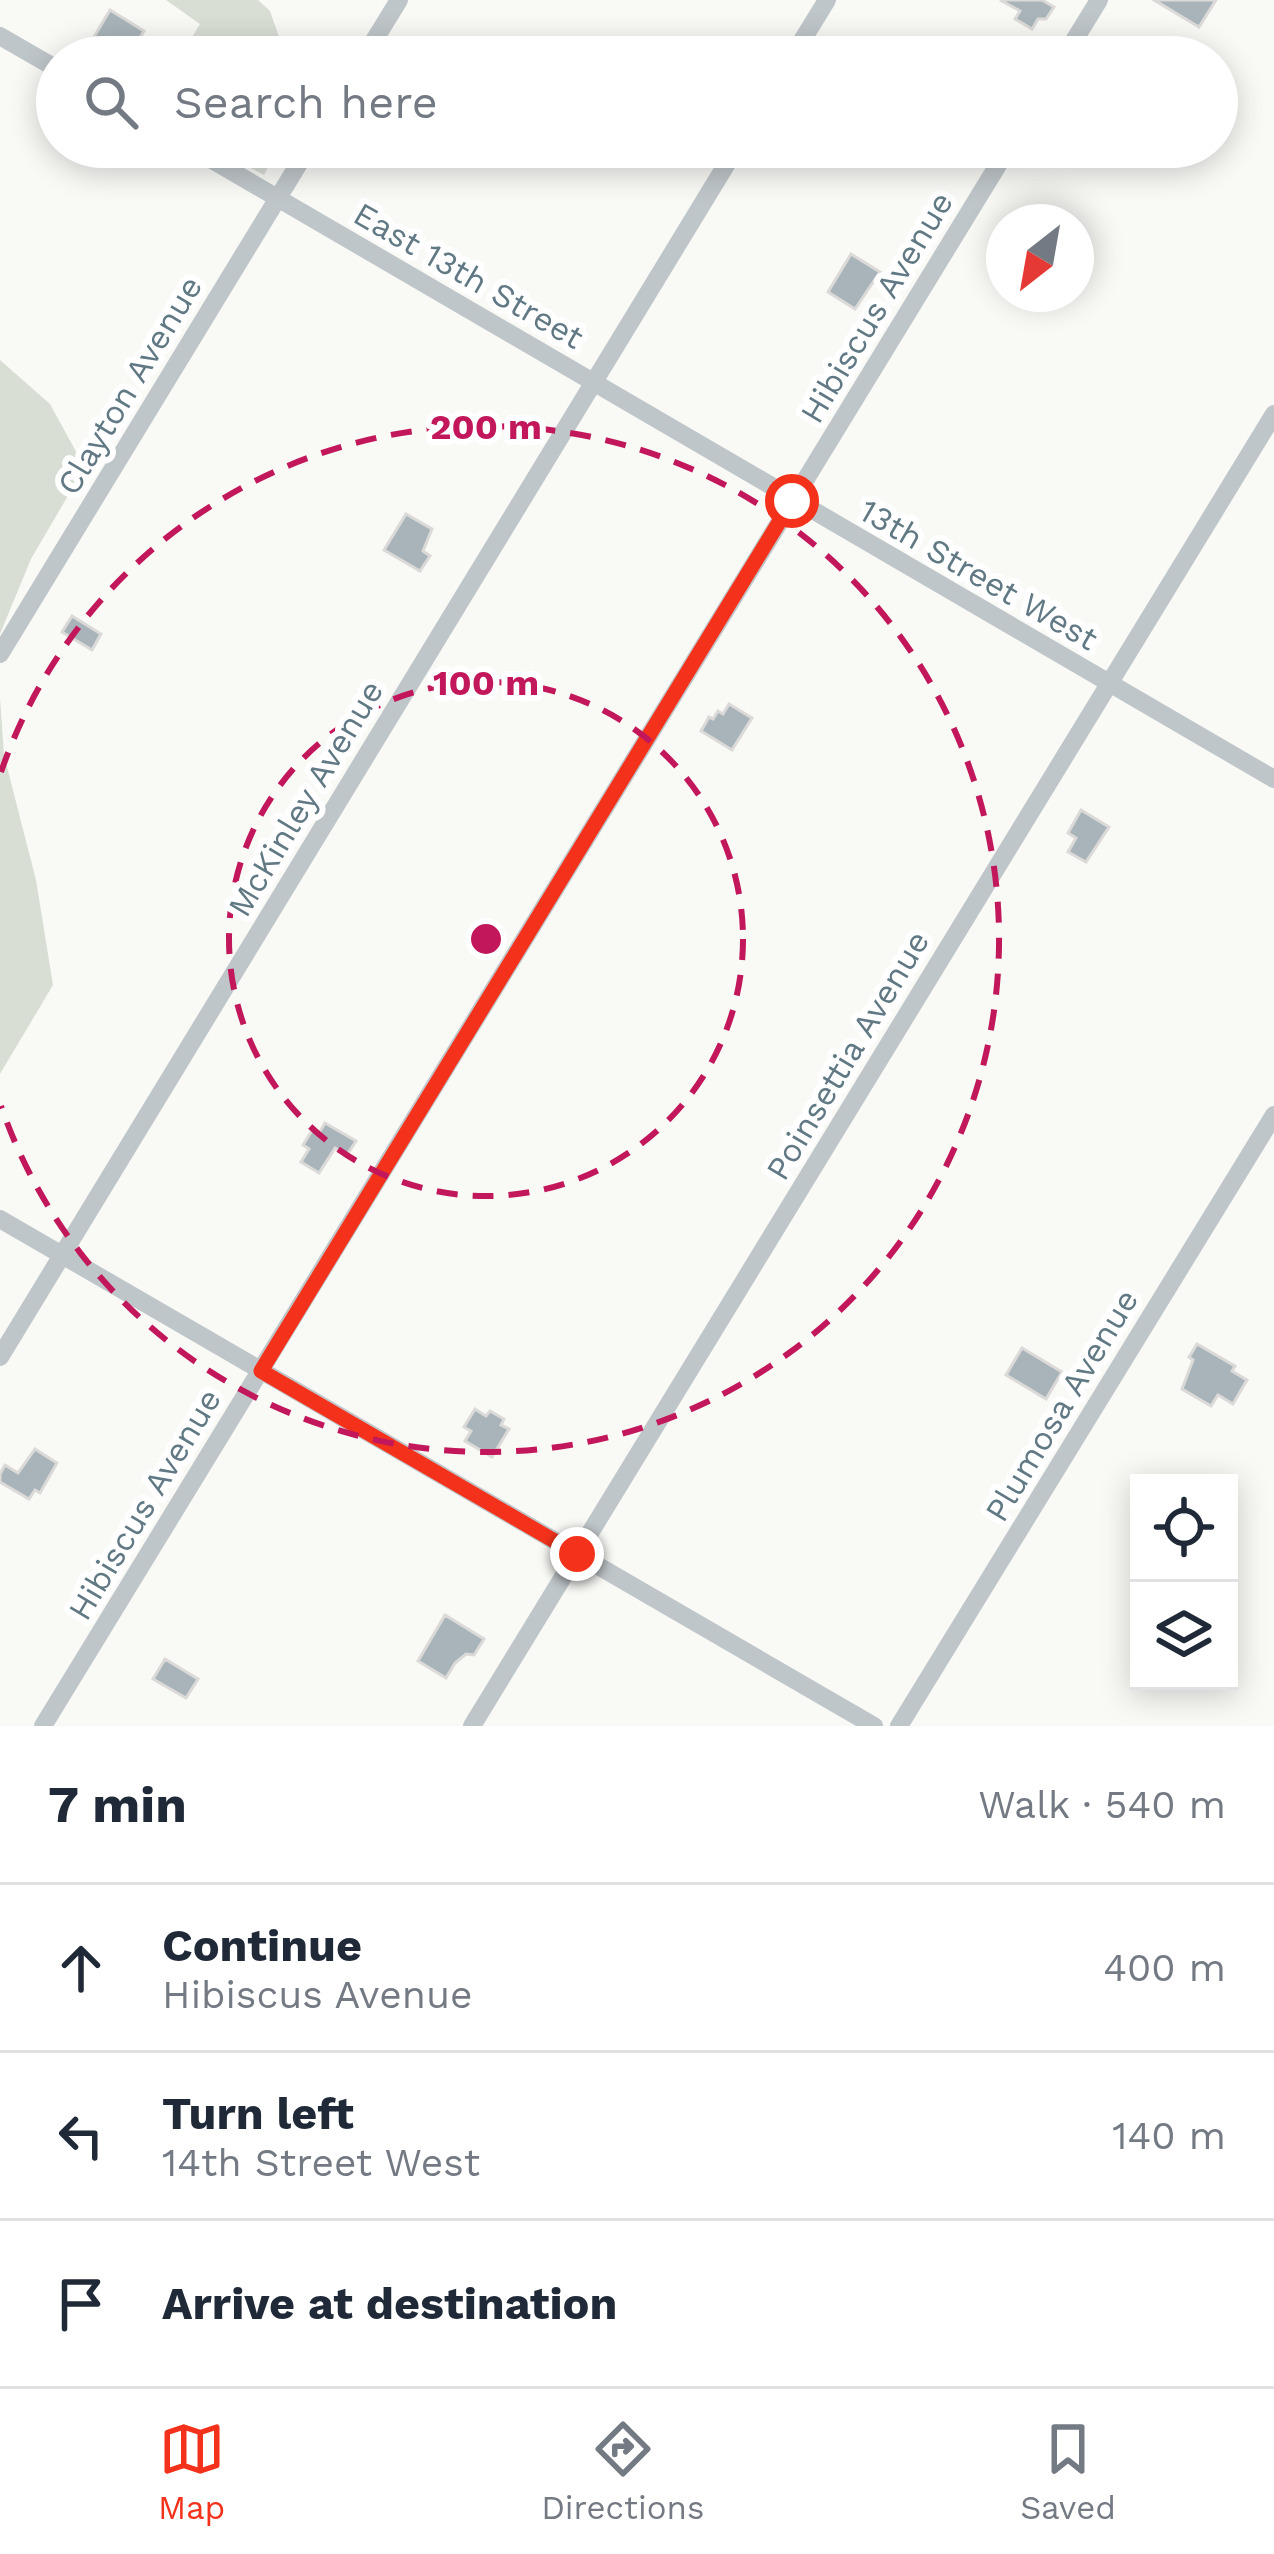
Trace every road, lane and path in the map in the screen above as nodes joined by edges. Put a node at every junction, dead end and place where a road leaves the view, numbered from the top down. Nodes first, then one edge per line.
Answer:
1 (399, 0) edge
2 (827, 0) edge
3 (1099, 0) edge
4 (0, 36) edge
5 (377, 36) edge
6 (805, 36) edge
7 (1077, 36) edge
8 (36, 57) edge
9 (226, 168) edge
10 (296, 168) edge
11 (724, 168) edge
12 (996, 168) edge
13 (278, 199) junction
14 (593, 383) junction
15 (1274, 414) edge
16 (792, 501) junction
17 (0, 653) edge
18 (1109, 684) junction
19 (1274, 779) edge
20 (1274, 1115) edge
21 (0, 1219) edge
22 (62, 1255) junction
23 (0, 1357) edge
24 (261, 1371) junction
25 (577, 1554) junction
26 (43, 1726) edge
27 (472, 1726) edge
28 (874, 1726) edge
29 (898, 1726) edge

1 - 5 street
2 - 6 street
3 - 7 street
4 - 8 street
9 - 13 street, East 13th Street
10 - 13 street, Clayton Avenue
11 - 14 street, McKinley Avenue
12 - 16 street, Hibiscus Avenue
13 - 14 street, East 13th Street
13 - 17 street, Clayton Avenue
14 - 16 street, 13th Street West
14 - 22 street, McKinley Avenue
15 - 18 street, Poinsettia Avenue
16 - 18 street, 13th Street West
16 - 24 street, Hibiscus Avenue
18 - 19 street, 13th Street West
18 - 25 street, Poinsettia Avenue
20 - 29 street, Plumosa Avenue
21 - 22 street
22 - 23 street, McKinley Avenue
22 - 24 street
24 - 25 street
24 - 26 street, Hibiscus Avenue
25 - 27 street, Poinsettia Avenue
25 - 28 street

